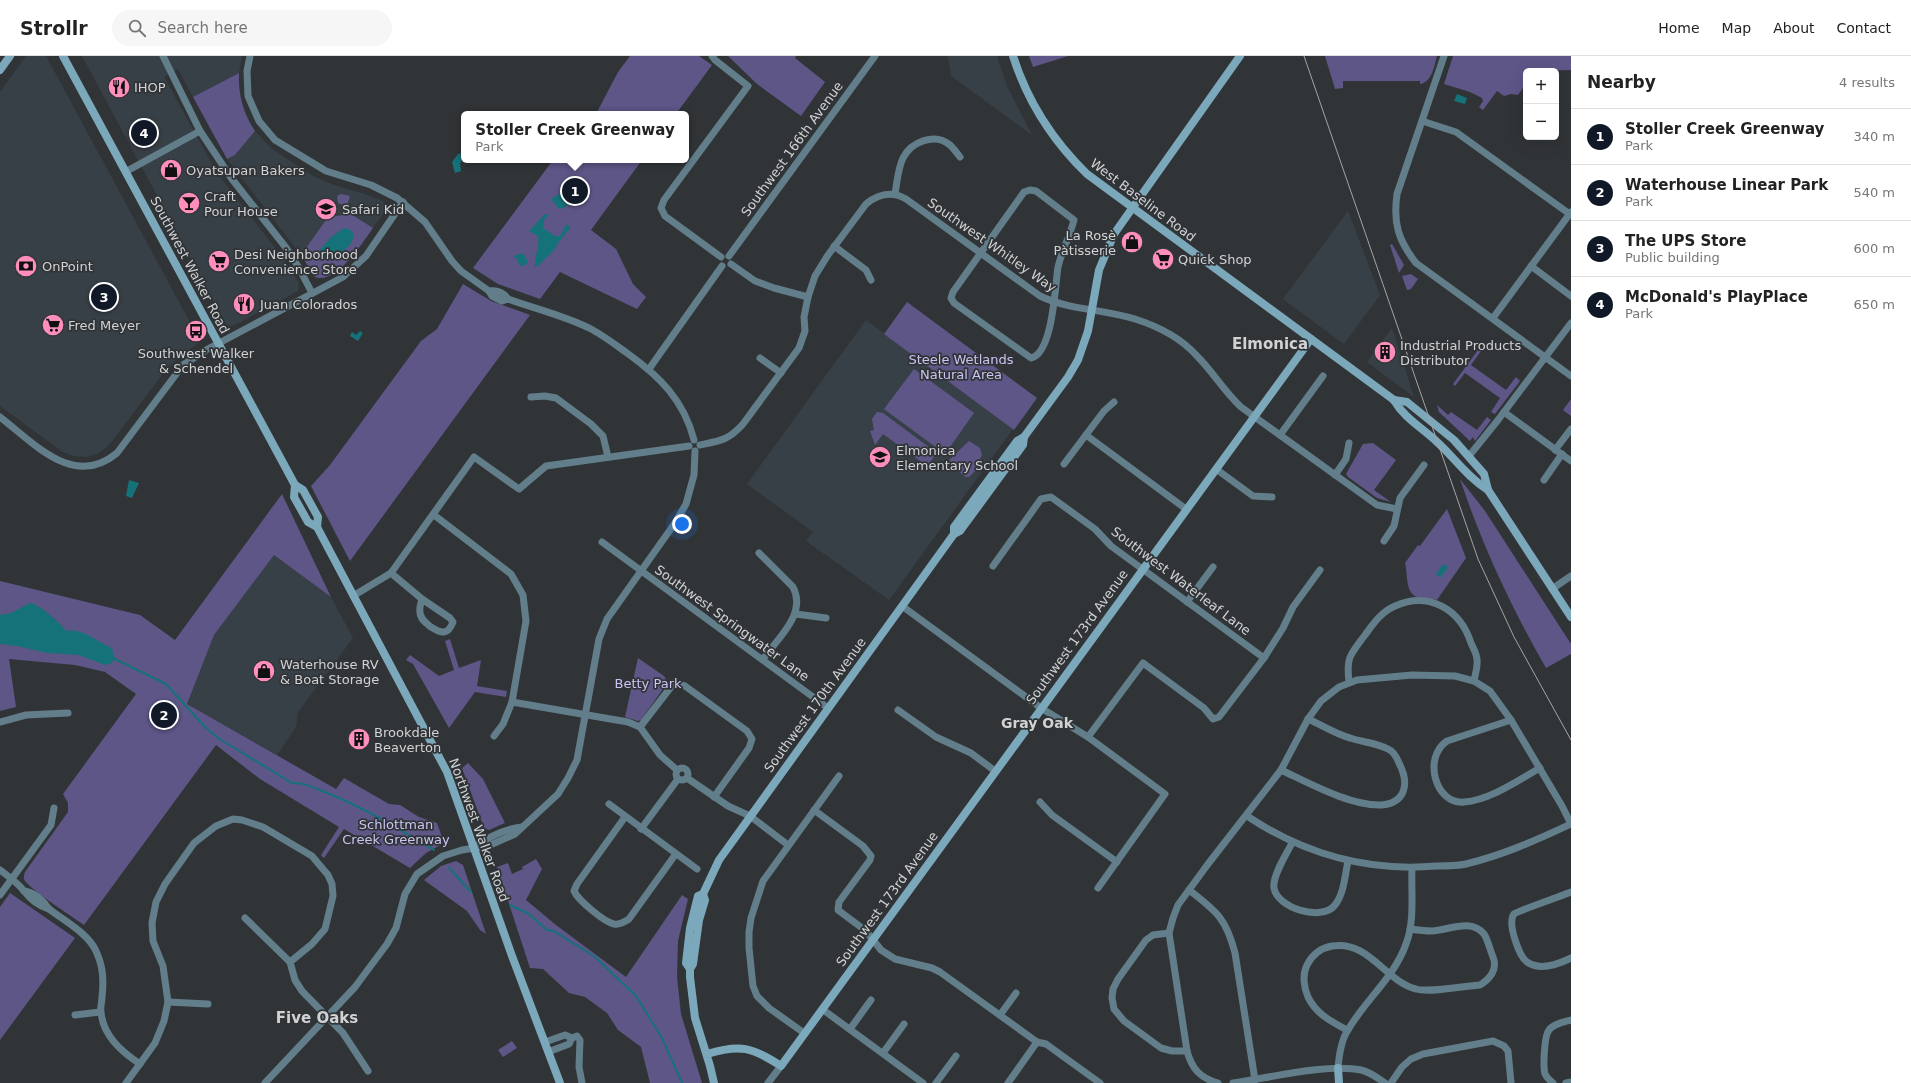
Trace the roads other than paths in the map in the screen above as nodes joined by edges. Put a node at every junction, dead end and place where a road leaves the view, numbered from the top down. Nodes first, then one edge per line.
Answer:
1 (10, 56) edge
2 (63, 56) edge
3 (163, 56) edge
4 (250, 56) edge
5 (875, 56) edge
6 (1013, 56) edge
7 (1240, 56) edge
8 (1444, 56) edge
9 (714, 58) edge
10 (0, 70) edge
11 (1422, 121) junction
12 (200, 131) junction
13 (960, 157) dead end
14 (126, 171) junction
15 (895, 194) junction
16 (403, 202) junction
17 (1132, 208) junction
18 (1570, 213) edge
19 (834, 246) junction
20 (980, 253) junction
21 (729, 256) junction
22 (721, 257) junction
23 (731, 264) junction
24 (722, 266) junction
25 (1531, 266) junction
26 (871, 280) dead end
27 (312, 293) junction
28 (1571, 296) edge
29 (808, 297) junction
30 (1053, 303) junction
31 (1092, 310) junction
32 (1493, 318) junction
33 (1571, 323) edge
34 (1311, 339) junction
35 (219, 343) junction
36 (760, 358) dead end
37 (1546, 358) junction
38 (649, 369) junction
39 (781, 373) junction
40 (1323, 376) dead end
41 (1571, 376) edge
42 (531, 397) dead end
43 (1394, 400) junction
44 (1114, 402) dead end
45 (1504, 412) junction
46 (1254, 416) junction
47 (0, 417) edge
48 (1571, 429) edge
49 (1086, 435) junction
50 (1280, 435) junction
51 (1349, 443) dead end
52 (695, 445) junction
53 (1556, 450) junction
54 (1562, 454) junction
55 (608, 456) junction
56 (1468, 456) junction
57 (1571, 461) edge
58 (1064, 464) dead end
59 (1424, 465) dead end
60 (1216, 469) junction
61 (1335, 475) junction
62 (1544, 480) dead end
63 (1488, 490) junction
64 (1272, 497) dead end
65 (1186, 509) junction
66 (1397, 509) junction
67 (434, 515) junction
68 (1384, 541) dead end
69 (602, 542) dead end
70 (759, 553) dead end
71 (993, 566) dead end
72 (1213, 567) dead end
73 (1142, 569) junction
74 (1320, 570) dead end
75 (641, 571) junction
76 (391, 573) junction
77 (1571, 576) edge
78 (1552, 589) junction
79 (353, 596) junction
80 (422, 599) junction
81 (1187, 602) junction
82 (902, 606) junction
83 (796, 614) junction
84 (1571, 617) edge
85 (826, 618) dead end
86 (1264, 658) junction
87 (763, 659) junction
88 (1474, 681) junction
89 (1349, 682) junction
90 (512, 702) junction
91 (828, 708) junction
92 (1041, 708) junction
93 (898, 710) dead end
94 (68, 713) dead end
95 (585, 716) junction
96 (1308, 719) junction
97 (1511, 720) junction
98 (0, 722) edge
99 (640, 727) junction
100 (494, 736) dead end
101 (1088, 737) junction
102 (1540, 768) junction
103 (677, 770) junction
104 (1281, 770) junction
105 (995, 771) junction
106 (839, 776) dead end
107 (687, 778) junction
108 (678, 779) junction
109 (714, 797) junction
110 (1040, 802) dead end
111 (609, 804) dead end
112 (54, 808) dead end
113 (814, 810) junction
114 (750, 816) junction
115 (1247, 816) junction
116 (625, 817) junction
117 (1571, 824) edge
118 (641, 829) junction
119 (1292, 843) junction
120 (788, 845) junction
121 (473, 847) junction
122 (676, 855) junction
123 (1348, 861) junction
124 (1117, 862) junction
125 (1412, 868) junction
126 (697, 869) dead end
127 (0, 870) edge
128 (11, 878) junction
129 (1098, 888) dead end
130 (1189, 890) junction
131 (1571, 892) edge
132 (0, 895) edge
133 (245, 918) dead end
134 (1410, 929) junction
135 (1169, 933) junction
136 (873, 939) junction
137 (1571, 958) edge
138 (290, 962) junction
139 (1391, 973) junction
140 (1016, 993) dead end
141 (871, 1000) dead end
142 (168, 1002) junction
143 (208, 1004) dead end
144 (822, 1009) junction
145 (100, 1012) junction
146 (75, 1015) dead end
147 (1000, 1015) junction
148 (327, 1017) junction
149 (1571, 1020) edge
150 (904, 1024) dead end
151 (850, 1029) junction
152 (1347, 1030) junction
153 (804, 1033) junction
154 (572, 1038) junction
155 (545, 1042) junction
156 (1037, 1042) junction
157 (1187, 1051) junction
158 (548, 1052) junction
159 (706, 1054) junction
160 (883, 1054) junction
161 (956, 1056) dead end
162 (140, 1064) junction
163 (781, 1066) junction
164 (1338, 1068) junction
165 (368, 1071) dead end
166 (1255, 1080) junction
167 (1571, 1082) edge
168 (126, 1083) edge
169 (265, 1083) edge
170 (560, 1083) edge
171 (582, 1083) edge
172 (714, 1083) edge
173 (768, 1083) edge
174 (923, 1083) edge
175 (936, 1083) edge
176 (1008, 1083) edge
177 (1100, 1083) edge
178 (1218, 1083) edge
179 (1233, 1083) edge
180 (1339, 1083) edge
181 (1386, 1083) edge
182 (1391, 1083) edge
183 (1511, 1083) edge
184 (1553, 1083) edge
185 (1566, 1083) edge

1 - 10 main road
2 - 14 main road, Southwest Walker Road
3 - 12 street
4 - 16 street
5 - 21 street, Southwest 166th Avenue
6 - 17 main road, West Baseline Road
7 - 17 main road, Southwest 170th Avenue
8 - 11 street
9 - 22 street
11 - 18 street
11 - 32 street
12 - 14 street
12 - 27 street
13 - 15 street
14 - 35 main road, Southwest Walker Road
15 - 19 street
15 - 20 street, Southwest Whitley Way
16 - 27 street
16 - 38 street
17 - 31 main road, Southwest 170th Avenue
17 - 34 main road, West Baseline Road
18 - 25 street
19 - 26 street
19 - 29 street
20 - 30 street, Southwest Whitley Way
20 - 30 street
20 - 30 street
21 - 22 street
21 - 23 street
22 - 24 street
23 - 24 street
23 - 29 street
24 - 38 street
25 - 28 street
25 - 32 street
27 - 35 street
29 - 39 street
30 - 31 street, Southwest Whitley Way
31 - 46 street, Southwest Whitley Way
31 - 82 main road, Southwest 170th Avenue
32 - 37 street
33 - 37 street
34 - 43 main road, West Baseline Road
34 - 46 main road, Southwest 173rd Avenue
35 - 47 street
35 - 79 main road, Southwest Walker Road
36 - 39 street
37 - 41 street
37 - 45 street
38 - 52 street
39 - 52 street
40 - 50 street
42 - 55 street
43 - 56 main road, West Baseline Road
43 - 63 main road, West Baseline Road
44 - 49 street
45 - 53 street
45 - 56 street
46 - 50 street, Southwest Whitley Way
46 - 60 main road, Southwest 173rd Avenue
48 - 53 street
49 - 58 street
49 - 65 street
50 - 61 street, Southwest Whitley Way
51 - 61 street
52 - 55 street
52 - 75 street
53 - 54 street
54 - 57 street
54 - 62 street
55 - 67 street
56 - 63 main road, West Baseline Road
59 - 66 street
60 - 64 street
60 - 65 main road, Southwest 173rd Avenue
61 - 66 street, Southwest Whitley Way
63 - 78 main road, West Baseline Road
65 - 73 main road, Southwest 173rd Avenue
66 - 68 street
67 - 76 street
67 - 90 street
69 - 75 street, Southwest Springwater Lane
70 - 83 street
71 - 73 street, Southwest Waterleaf Lane
72 - 81 street
73 - 81 street, Southwest Waterleaf Lane
73 - 92 main road, Southwest 173rd Avenue
74 - 86 street
75 - 87 street, Southwest Springwater Lane
75 - 95 street
76 - 79 street
76 - 80 street
77 - 78 street
78 - 84 main road, West Baseline Road
79 - 121 main road, Northwest Walker Road
80 - 80 street
81 - 86 street, Southwest Waterleaf Lane
82 - 91 main road, Southwest 170th Avenue
82 - 92 street
83 - 85 street
83 - 87 street
86 - 101 street
87 - 91 street, Southwest Springwater Lane
88 - 89 street
88 - 89 street
88 - 97 street
89 - 96 street
90 - 95 street
90 - 100 street
91 - 114 main road, Southwest 170th Avenue
92 - 101 street
92 - 105 main road, Southwest 173rd Avenue
93 - 105 street
94 - 98 street
95 - 99 street
95 - 121 street
96 - 104 street
96 - 104 street
97 - 102 street
97 - 102 street
99 - 103 street
99 - 109 street
101 - 124 street
102 - 117 street
103 - 107 street
103 - 108 street
104 - 115 street
105 - 136 main road, Southwest 173rd Avenue
106 - 113 street
107 - 108 street
107 - 109 street
108 - 118 street
109 - 114 street
110 - 124 street
111 - 116 street
112 - 128 street
113 - 120 street
113 - 136 street
114 - 120 street
114 - 159 main road, Southwest 170th Avenue
115 - 119 street
115 - 130 street
116 - 118 street
116 - 122 street
117 - 125 street
118 - 122 street
119 - 123 street
119 - 123 street
120 - 153 street
121 - 148 street
121 - 155 main road, Northwest Walker Road
122 - 126 street
123 - 125 street
124 - 129 street
125 - 134 street
127 - 128 street
128 - 132 street
128 - 145 street
130 - 135 street
130 - 166 street
131 - 137 street
133 - 138 street
134 - 139 street
134 - 139 street
135 - 157 street
135 - 157 street
136 - 144 main road, Southwest 173rd Avenue
136 - 147 street
138 - 142 street
138 - 148 street
139 - 152 street
139 - 152 street
140 - 147 street
141 - 151 street
142 - 143 street
142 - 162 street
144 - 151 street
144 - 153 main road, Southwest 173rd Avenue
145 - 146 street
145 - 162 street
147 - 156 street
148 - 165 street
148 - 169 street
149 - 184 street
150 - 160 street
151 - 160 street
152 - 164 street
153 - 163 main road, Southwest 173rd Avenue
154 - 155 street
154 - 158 street
154 - 171 street
155 - 158 main road, Northwest Walker Road
156 - 176 street
156 - 177 street
157 - 178 street
158 - 170 main road, Northwest Walker Road
159 - 163 main road
159 - 172 main road, Southwest 170th Avenue
160 - 174 street
161 - 175 street
162 - 168 street
163 - 173 street
164 - 166 street
164 - 180 main road
164 - 181 street
166 - 179 street
167 - 185 street
182 - 183 street

